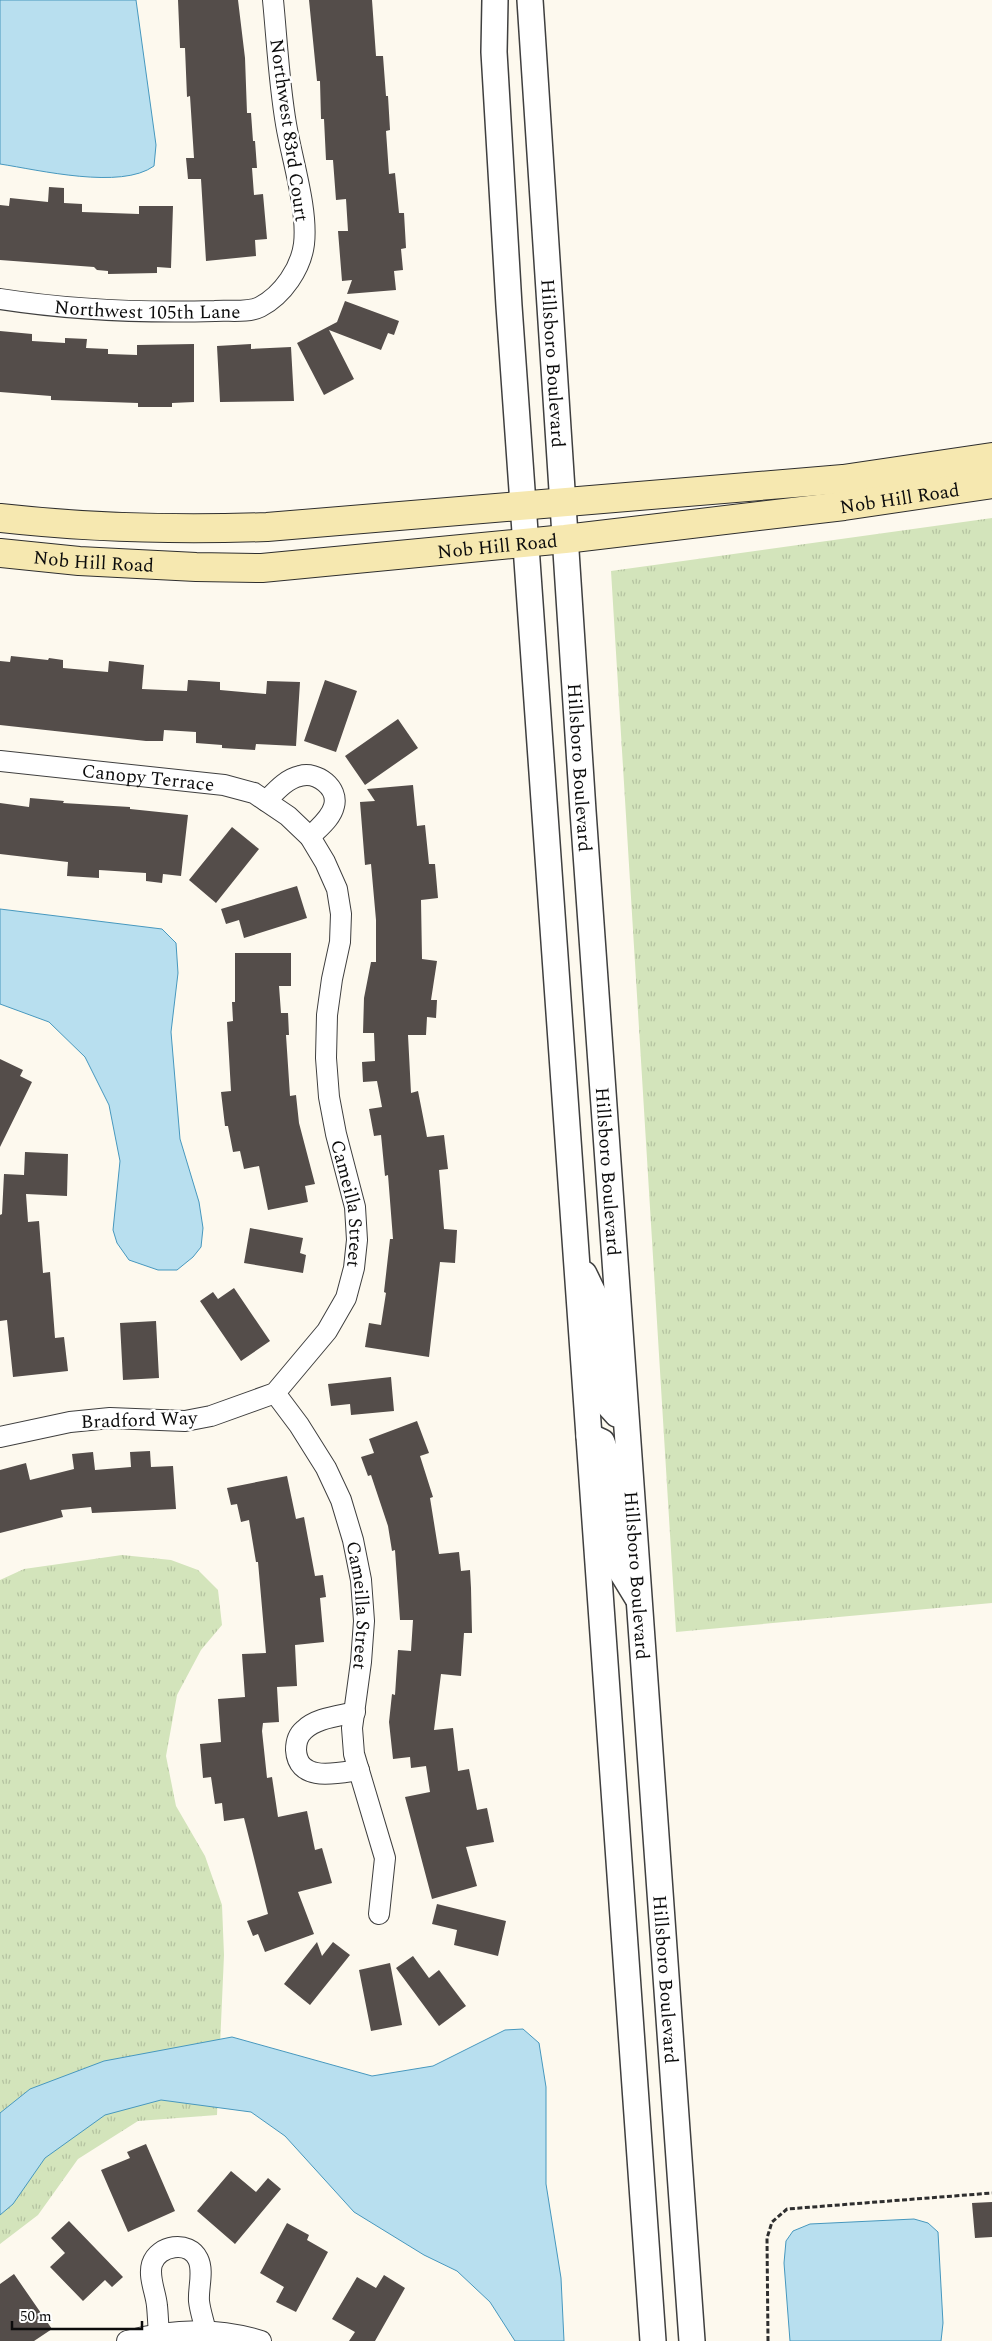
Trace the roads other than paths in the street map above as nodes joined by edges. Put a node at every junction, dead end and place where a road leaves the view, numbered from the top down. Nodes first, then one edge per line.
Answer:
1 (273, 0) edge
2 (495, 0) edge
3 (530, 0) edge
4 (286, 284) joint
5 (0, 299) edge
6 (992, 457) edge
7 (992, 484) edge
8 (563, 503) junction
9 (524, 506) junction
10 (0, 518) edge
11 (565, 539) junction
12 (526, 543) junction
13 (0, 553) edge
14 (0, 761) edge
15 (266, 801) junction
16 (288, 816) joint
17 (310, 836) junction
18 (578, 1260) junction
19 (275, 1393) junction
20 (626, 1423) junction
21 (589, 1436) junction
22 (0, 1437) edge
23 (639, 1602) junction
24 (355, 1712) junction
25 (359, 1770) junction
26 (379, 1914) dead end
27 (206, 2332) junction
28 (159, 2333) junction
29 (127, 2341) edge
30 (261, 2341) edge
31 (653, 2341) edge
32 (692, 2341) edge

1 - 4 street, Northwest 83rd Court
2 - 9 street, Hillsboro Boulevard
3 - 8 street, Hillsboro Boulevard
4 - 5 street, Northwest 105th Lane
6 - 8 main road, Nob Hill Road
7 - 11 main road, Nob Hill Road
8 - 9 main road, Nob Hill Road
8 - 11 street, Hillsboro Boulevard
9 - 10 main road, Nob Hill Road
9 - 12 street, Hillsboro Boulevard
11 - 12 main road, Nob Hill Road
11 - 20 street, Hillsboro Boulevard
12 - 13 main road, Nob Hill Road
12 - 18 street, Hillsboro Boulevard
14 - 15 street, Canopy Terrace
15 - 16 street, Canopy Terrace
15 - 17 street
16 - 17 street, Cameilla Street
17 - 19 street, Cameilla Street
18 - 20 street
18 - 21 street, Hillsboro Boulevard
19 - 22 street, Bradford Way
19 - 24 street, Cameilla Street
20 - 23 street, Hillsboro Boulevard
21 - 23 street
21 - 31 street, Hillsboro Boulevard
23 - 32 street, Hillsboro Boulevard
24 - 25 street, Cameilla Street
24 - 25 street
25 - 26 street, Cameilla Street
27 - 28 street
27 - 28 street
27 - 30 street
28 - 29 street

